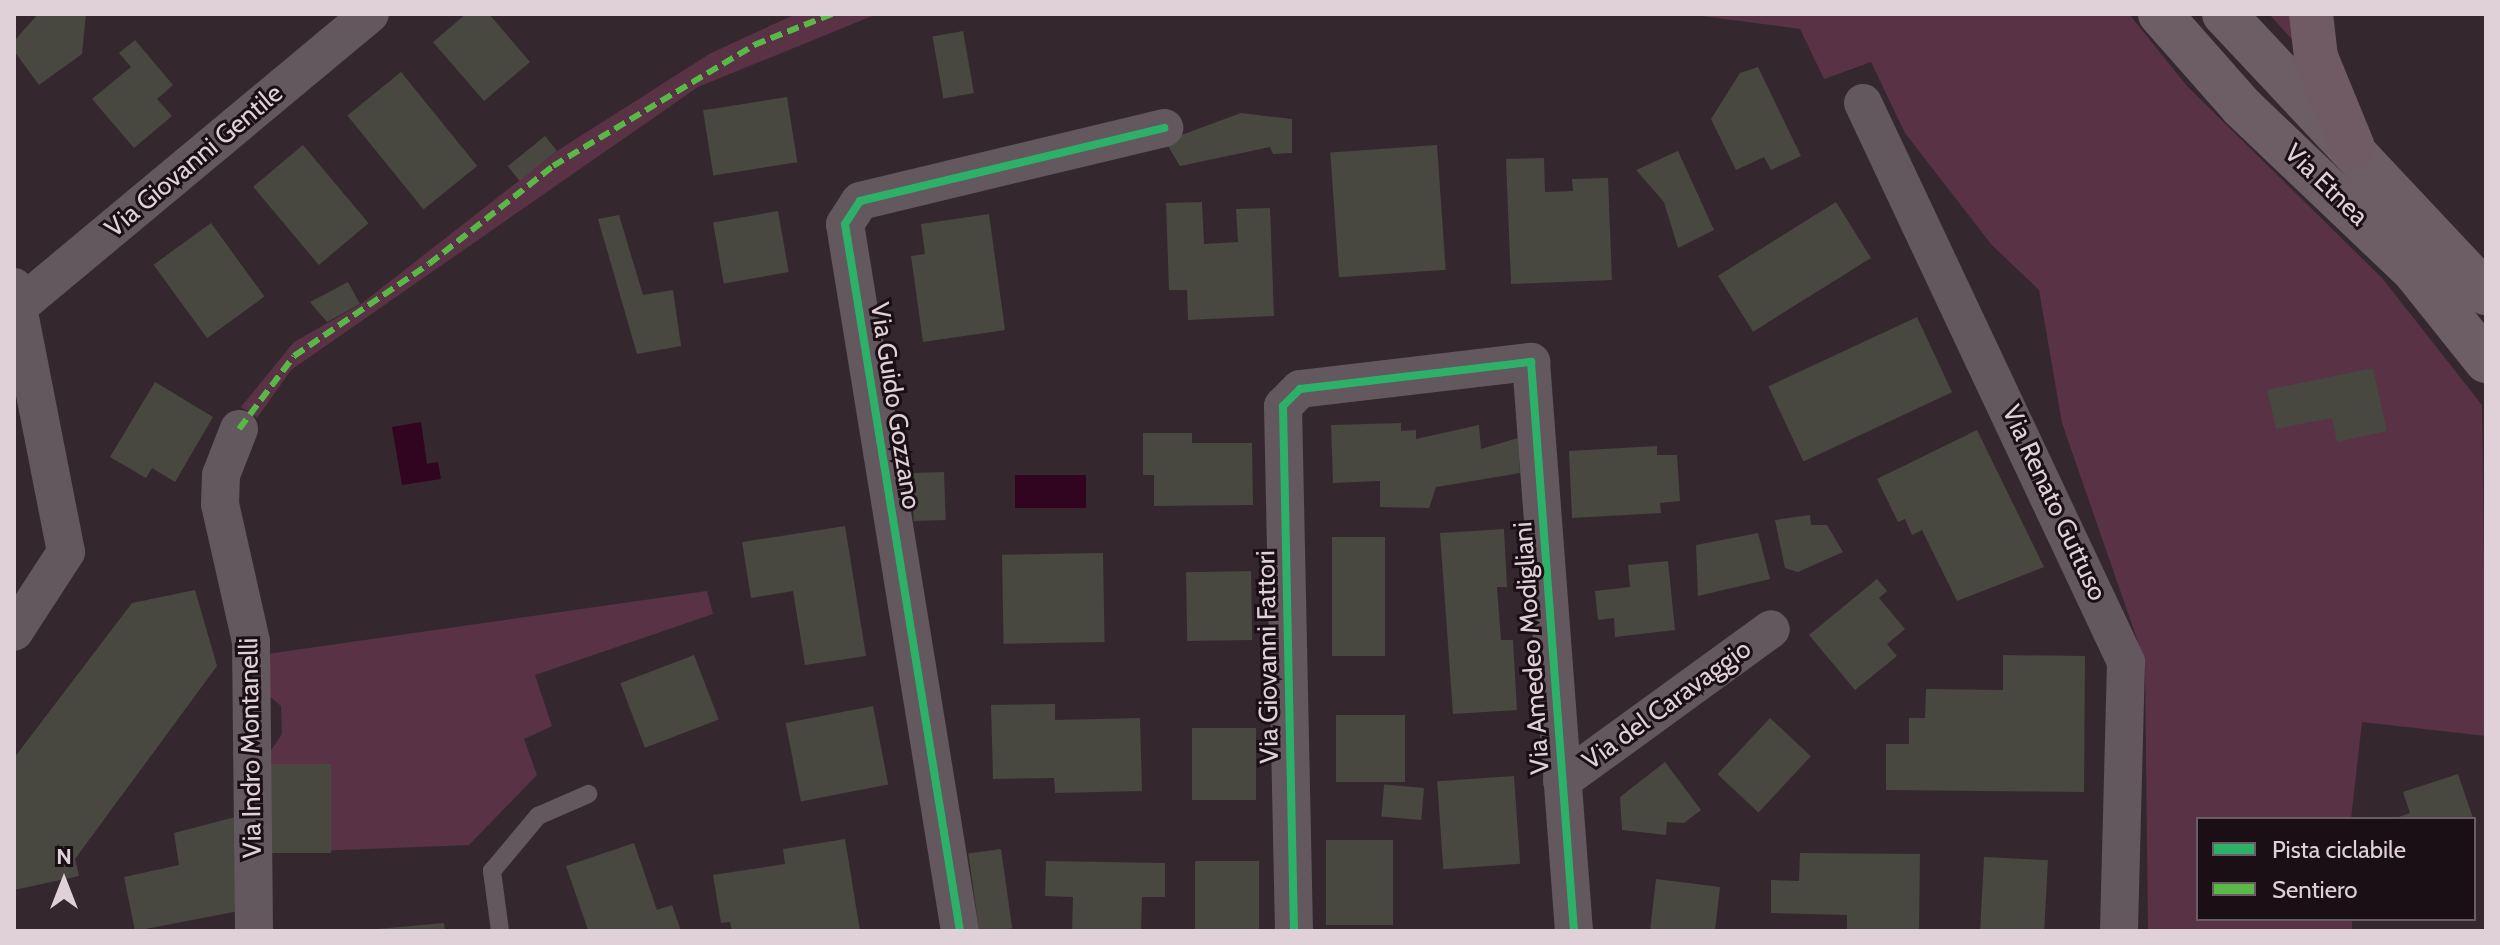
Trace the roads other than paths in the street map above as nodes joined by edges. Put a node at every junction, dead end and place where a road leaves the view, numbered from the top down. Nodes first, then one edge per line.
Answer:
1 (370, 14) edge
2 (2160, 14) edge
3 (2224, 14) edge
4 (2311, 14) edge
5 (1863, 103) dead end
6 (1164, 128) dead end
7 (2353, 147) junction
8 (2486, 293) edge
9 (16, 297) edge
10 (2486, 361) edge
11 (1300, 389) joint
12 (28, 429) edge
13 (239, 429) dead end
14 (1771, 629) dead end
15 (14, 632) edge
16 (1562, 781) junction
17 (588, 794) dead end
18 (254, 931) edge
19 (500, 931) edge
20 (960, 931) edge
21 (1294, 931) edge
22 (1574, 931) edge
23 (2119, 931) edge

1 - 9 street, Via Giovanni Gentile
2 - 10 main road, Via Etnea
3 - 7 main road, Via Etnea
4 - 7 highway
5 - 23 street, Via Renato Guttuso
6 - 20 street, Via Guido Gozzano
7 - 8 main road, Via Etnea
9 - 12 street
11 - 16 street, Via Amedeo Modigliani
11 - 21 street, Via Giovanni Fattori
12 - 15 street
13 - 18 street, Via Indro Montanelli
14 - 16 street, Via del Caravaggio
16 - 22 street, Via Amedeo Modigliani
17 - 19 lane

